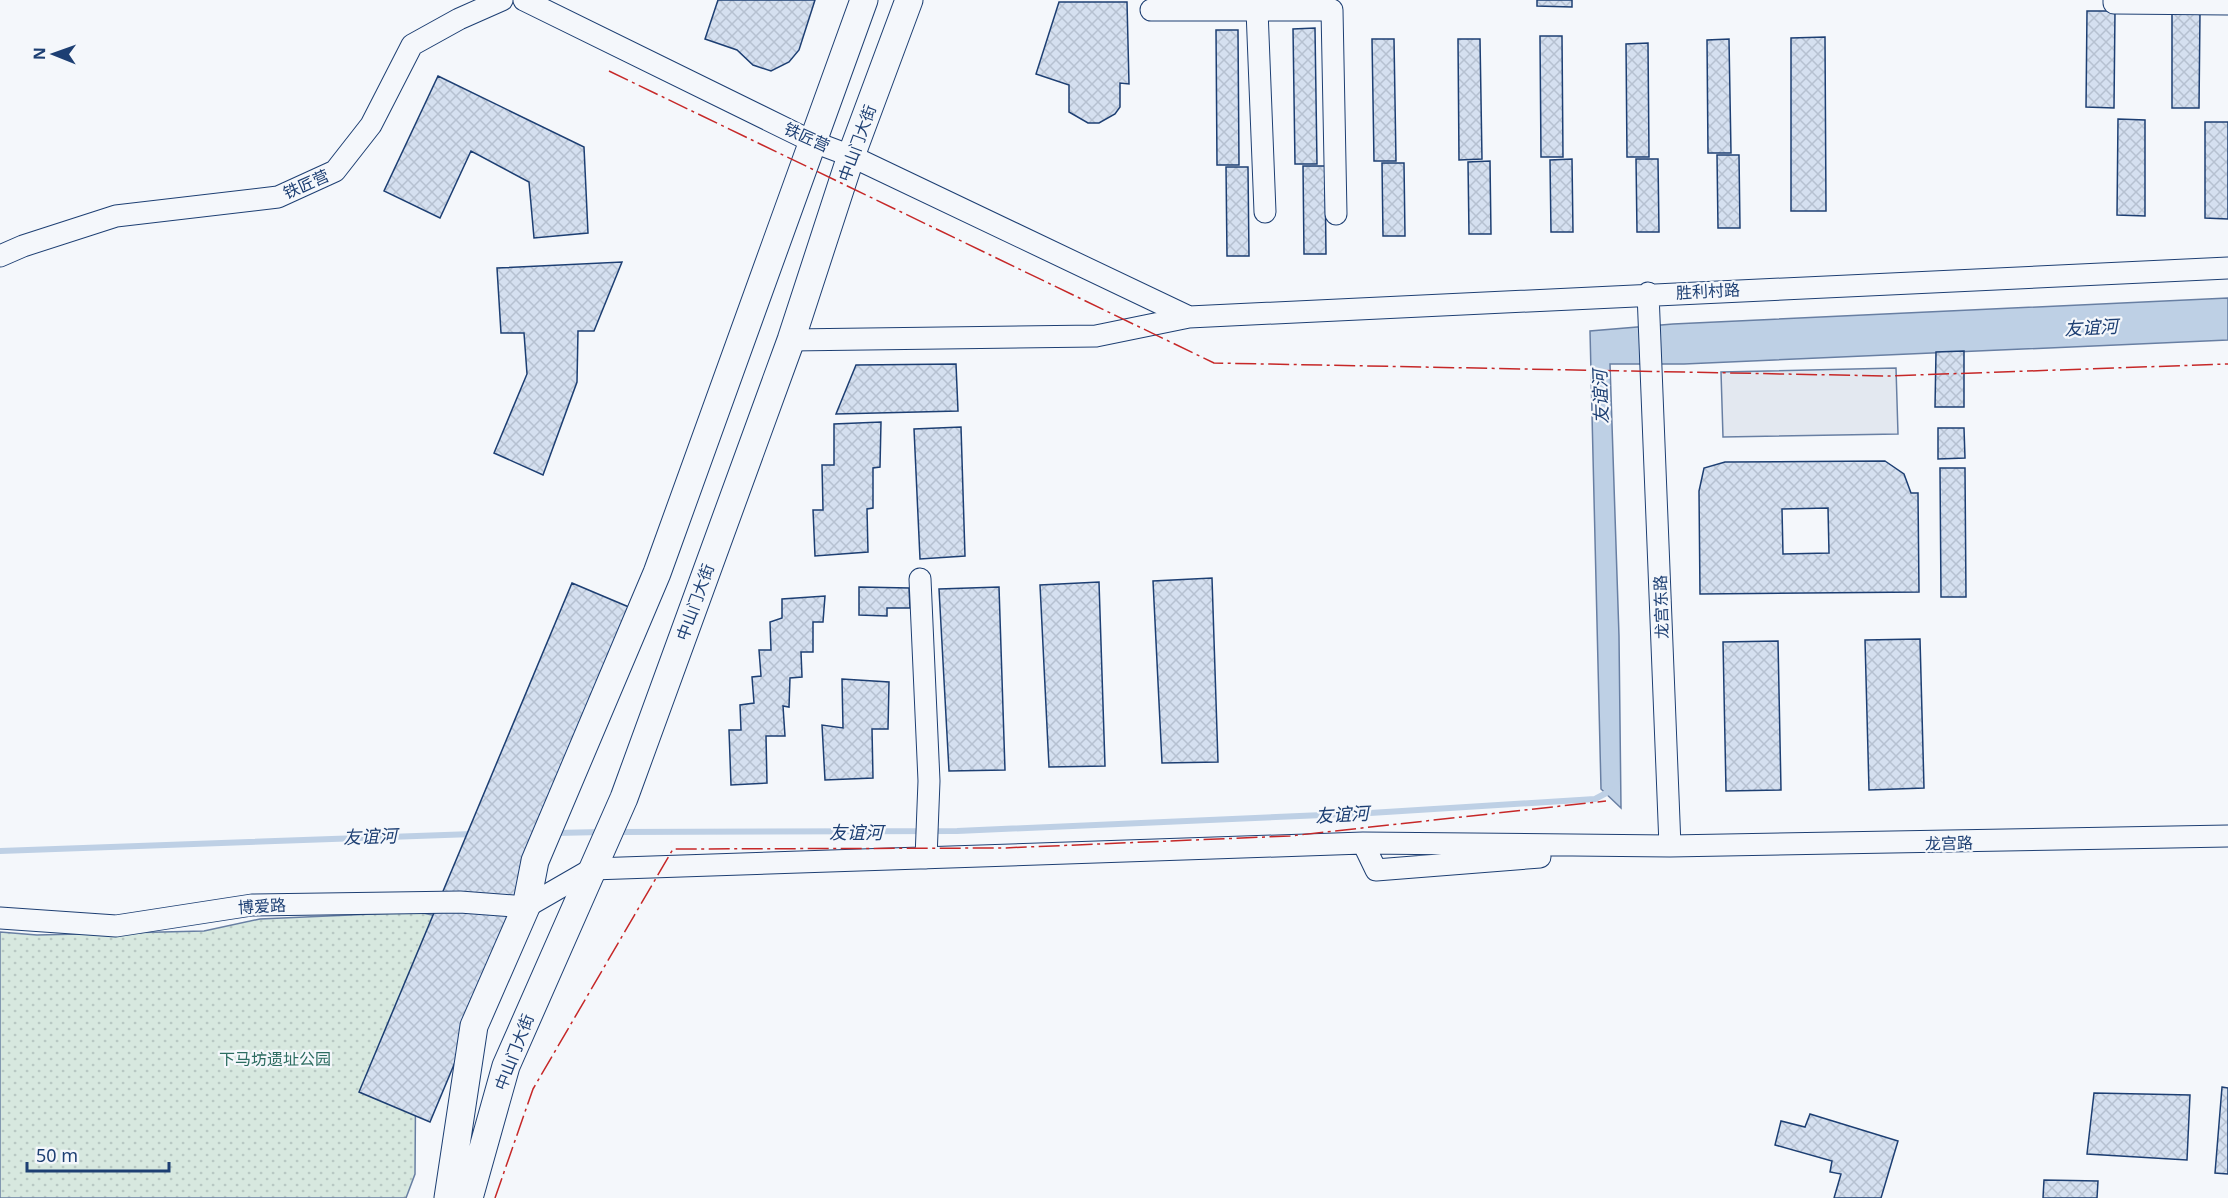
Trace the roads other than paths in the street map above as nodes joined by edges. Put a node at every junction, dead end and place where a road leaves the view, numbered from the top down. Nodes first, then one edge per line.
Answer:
1 (502, 0) edge
2 (524, 0) edge
3 (864, 0) edge
4 (909, 0) edge
5 (2114, 0) edge
6 (1181, 4) edge
7 (2228, 4) edge
8 (1151, 10) dead end
9 (1257, 10) junction
10 (811, 141) junction
11 (851, 156) junction
12 (1265, 213) dead end
13 (1336, 214) dead end
14 (0, 256) edge
15 (2228, 268) edge
16 (1647, 293) junction
17 (1189, 317) junction
18 (791, 340) junction
19 (920, 579) dead end
20 (2228, 836) edge
21 (1670, 846) junction
22 (926, 851) junction
23 (592, 869) junction
24 (526, 907) junction
25 (0, 918) edge
26 (448, 1198) edge
27 (469, 1198) edge

1 - 14 street, 铁匠营
2 - 10 street, 铁匠营
3 - 10 main road
4 - 11 main road, 中山门大街
5 - 7 street
6 - 8 street
6 - 9 street
9 - 12 street
9 - 13 street
10 - 11 street, 铁匠营
10 - 24 main road
11 - 17 street, 铁匠营
11 - 18 main road, 中山门大街
15 - 16 street, 胜利村路
16 - 17 street, 胜利村路
16 - 21 street, 龙宫东路
17 - 18 street, 胜利村路
18 - 23 main road, 中山门大街
19 - 22 street
20 - 21 street, 龙宫路
21 - 22 street, 龙宫路
22 - 23 street, 龙宫路
23 - 24 street
23 - 27 main road, 中山门大街
24 - 25 street, 博爱路
24 - 26 main road

